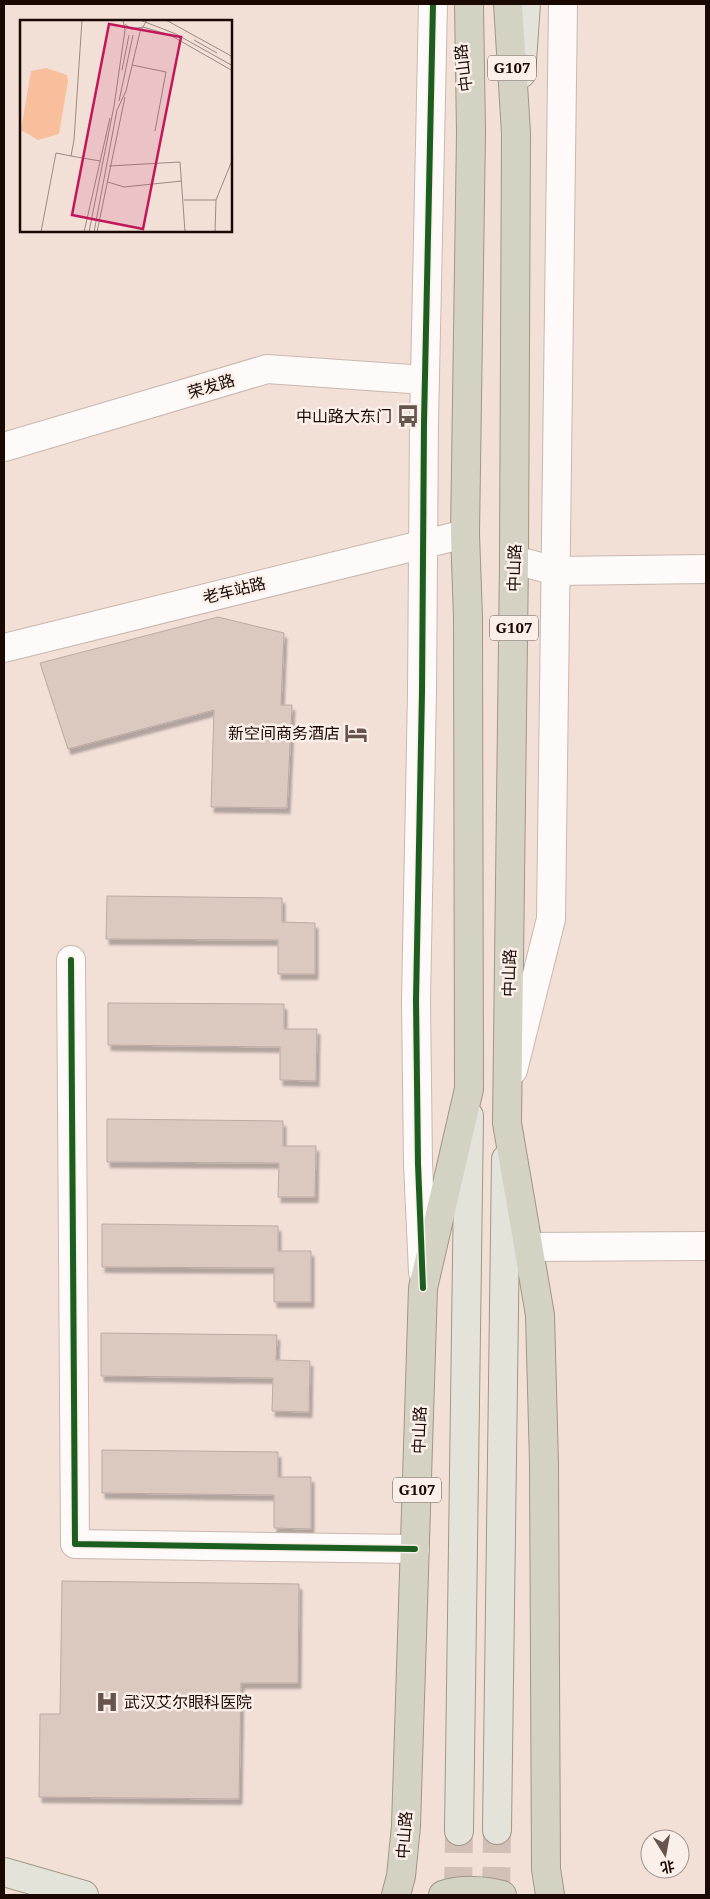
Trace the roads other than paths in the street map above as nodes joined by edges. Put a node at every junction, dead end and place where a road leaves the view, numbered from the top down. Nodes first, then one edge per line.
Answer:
1 (433, 4) edge
2 (455, 4) edge
3 (469, 4) edge
4 (508, 4) edge
5 (526, 4) edge
6 (563, 4) edge
7 (471, 132) junction
8 (516, 133) junction
9 (425, 380) junction
10 (4, 447) edge
11 (465, 534) junction
12 (422, 544) junction
13 (514, 560) junction
14 (706, 569) edge
15 (556, 571) junction
16 (4, 648) edge
17 (71, 960) dead end
18 (469, 1089) junction
19 (507, 1091) junction
20 (507, 1123) junction
21 (706, 1246) edge
22 (528, 1248) junction
23 (423, 1288) junction
24 (415, 1549) junction
25 (459, 1830) tunnel mouth
26 (497, 1830) tunnel mouth
27 (4, 1872) edge
28 (84, 1895) edge
29 (396, 1895) edge
30 (444, 1895) edge
31 (502, 1895) edge
32 (550, 1895) edge

1 - 9 street
2 - 7 main road, 中山路
3 - 7 highway, 中山路 / G107
4 - 8 highway, 中山路 / G107
5 - 8 main road, 中山路
6 - 15 street
7 - 11 highway, 中山路 / G107
8 - 13 highway, 中山路 / G107
9 - 10 street, 荣发路
9 - 12 street
11 - 12 street, 老车站路
11 - 18 highway, 中山路 / G107
12 - 16 street, 老车站路
12 - 23 street
13 - 15 street
13 - 19 highway, 中山路 / G107
14 - 15 street
15 - 19 street
17 - 24 street
18 - 23 highway, 中山路 / G107
18 - 25 main road, 中山路
19 - 20 highway, 中山路 / G107
20 - 22 highway, 中山路 / G107
20 - 26 main road, 中山路
21 - 22 street
22 - 32 highway, 中山路 / G107
23 - 24 highway, 中山路 / G107
24 - 29 highway, 中山路 / G107
27 - 28 main road
30 - 31 highway

